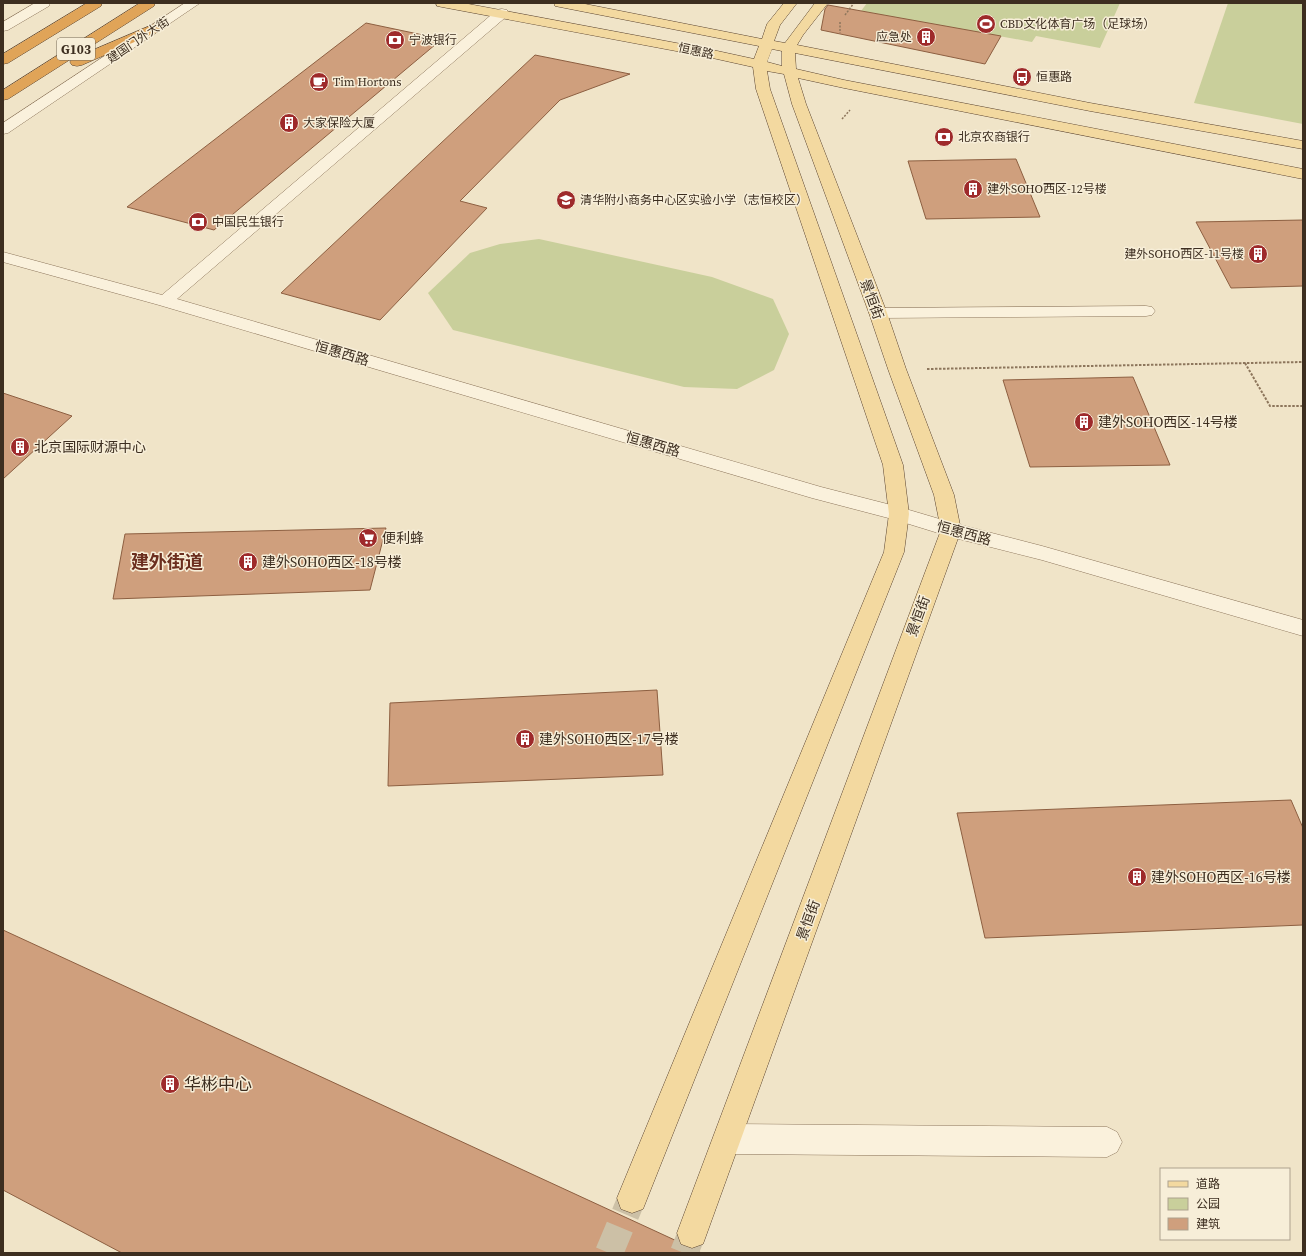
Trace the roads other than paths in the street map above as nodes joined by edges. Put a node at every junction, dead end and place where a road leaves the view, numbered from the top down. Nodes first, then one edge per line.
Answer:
1 (44, 3) edge
2 (96, 3) edge
3 (149, 3) edge
4 (194, 3) edge
5 (442, 3) edge
6 (791, 3) edge
7 (822, 3) edge
8 (569, 4) edge
9 (502, 13) junction
10 (159, 26) junction
11 (3, 27) edge
12 (766, 43) junction
13 (789, 48) junction
14 (3, 60) edge
15 (759, 65) junction
16 (790, 72) junction
17 (7, 93) edge
18 (3, 130) edge
19 (1303, 145) edge
20 (1303, 174) edge
21 (3, 257) edge
22 (165, 301) junction
23 (1146, 311) dead end
24 (878, 313) junction
25 (899, 514) junction
26 (951, 530) junction
27 (1303, 628) edge
28 (728, 1139) junction
29 (1107, 1142) dead end
30 (632, 1198) tunnel mouth
31 (692, 1233) tunnel mouth

1 - 11 street
2 - 14 highway, G103
3 - 17 highway, 建国门外大街 / G103
4 - 10 street, 建国门外大街
5 - 9 main road, 恒惠路
6 - 12 main road
7 - 13 main road
8 - 12 main road, 恒惠路
9 - 15 main road, 恒惠路
9 - 22 street
10 - 17 highway
10 - 18 street, 建国门外大街
12 - 13 main road, 恒惠路
12 - 15 main road
13 - 16 main road, 景恒街
13 - 19 main road, 恒惠路
15 - 16 main road, 恒惠路
15 - 25 main road
16 - 20 main road, 恒惠路
16 - 24 main road, 景恒街
21 - 22 street, 恒惠西路
22 - 25 street, 恒惠西路
23 - 24 street
24 - 26 main road, 景恒街
25 - 26 street, 恒惠西路
25 - 30 main road
26 - 27 street, 恒惠西路
26 - 28 main road, 景恒街
28 - 29 street
28 - 31 main road, 景恒街

